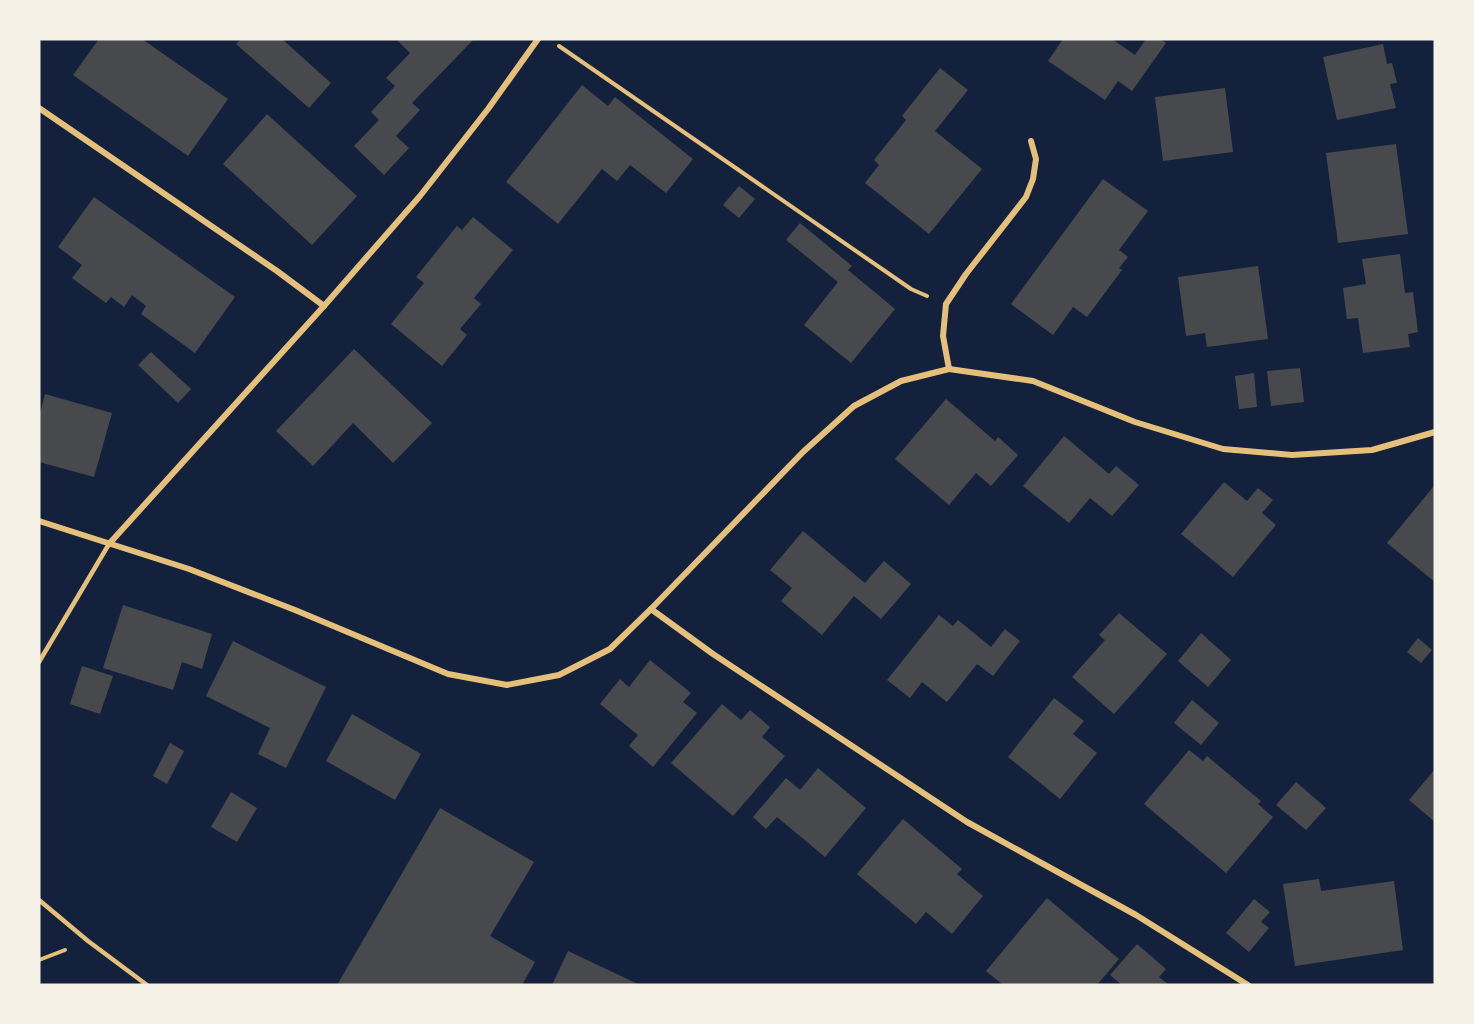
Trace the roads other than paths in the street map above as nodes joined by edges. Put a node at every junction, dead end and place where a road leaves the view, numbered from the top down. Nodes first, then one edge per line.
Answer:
1 (538, 39) edge
2 (39, 108) edge
3 (1031, 141) dead end
4 (324, 306) junction
5 (949, 369) junction
6 (1435, 432) edge
7 (39, 521) edge
8 (109, 544) junction
9 (651, 609) junction
10 (39, 662) edge
11 (39, 900) edge
12 (147, 985) edge
13 (1248, 985) edge

1 - 4 street
2 - 4 street
3 - 5 street
4 - 8 street
5 - 6 street
5 - 9 street
7 - 8 street
8 - 9 street
8 - 10 lane
9 - 13 street
11 - 12 lane

